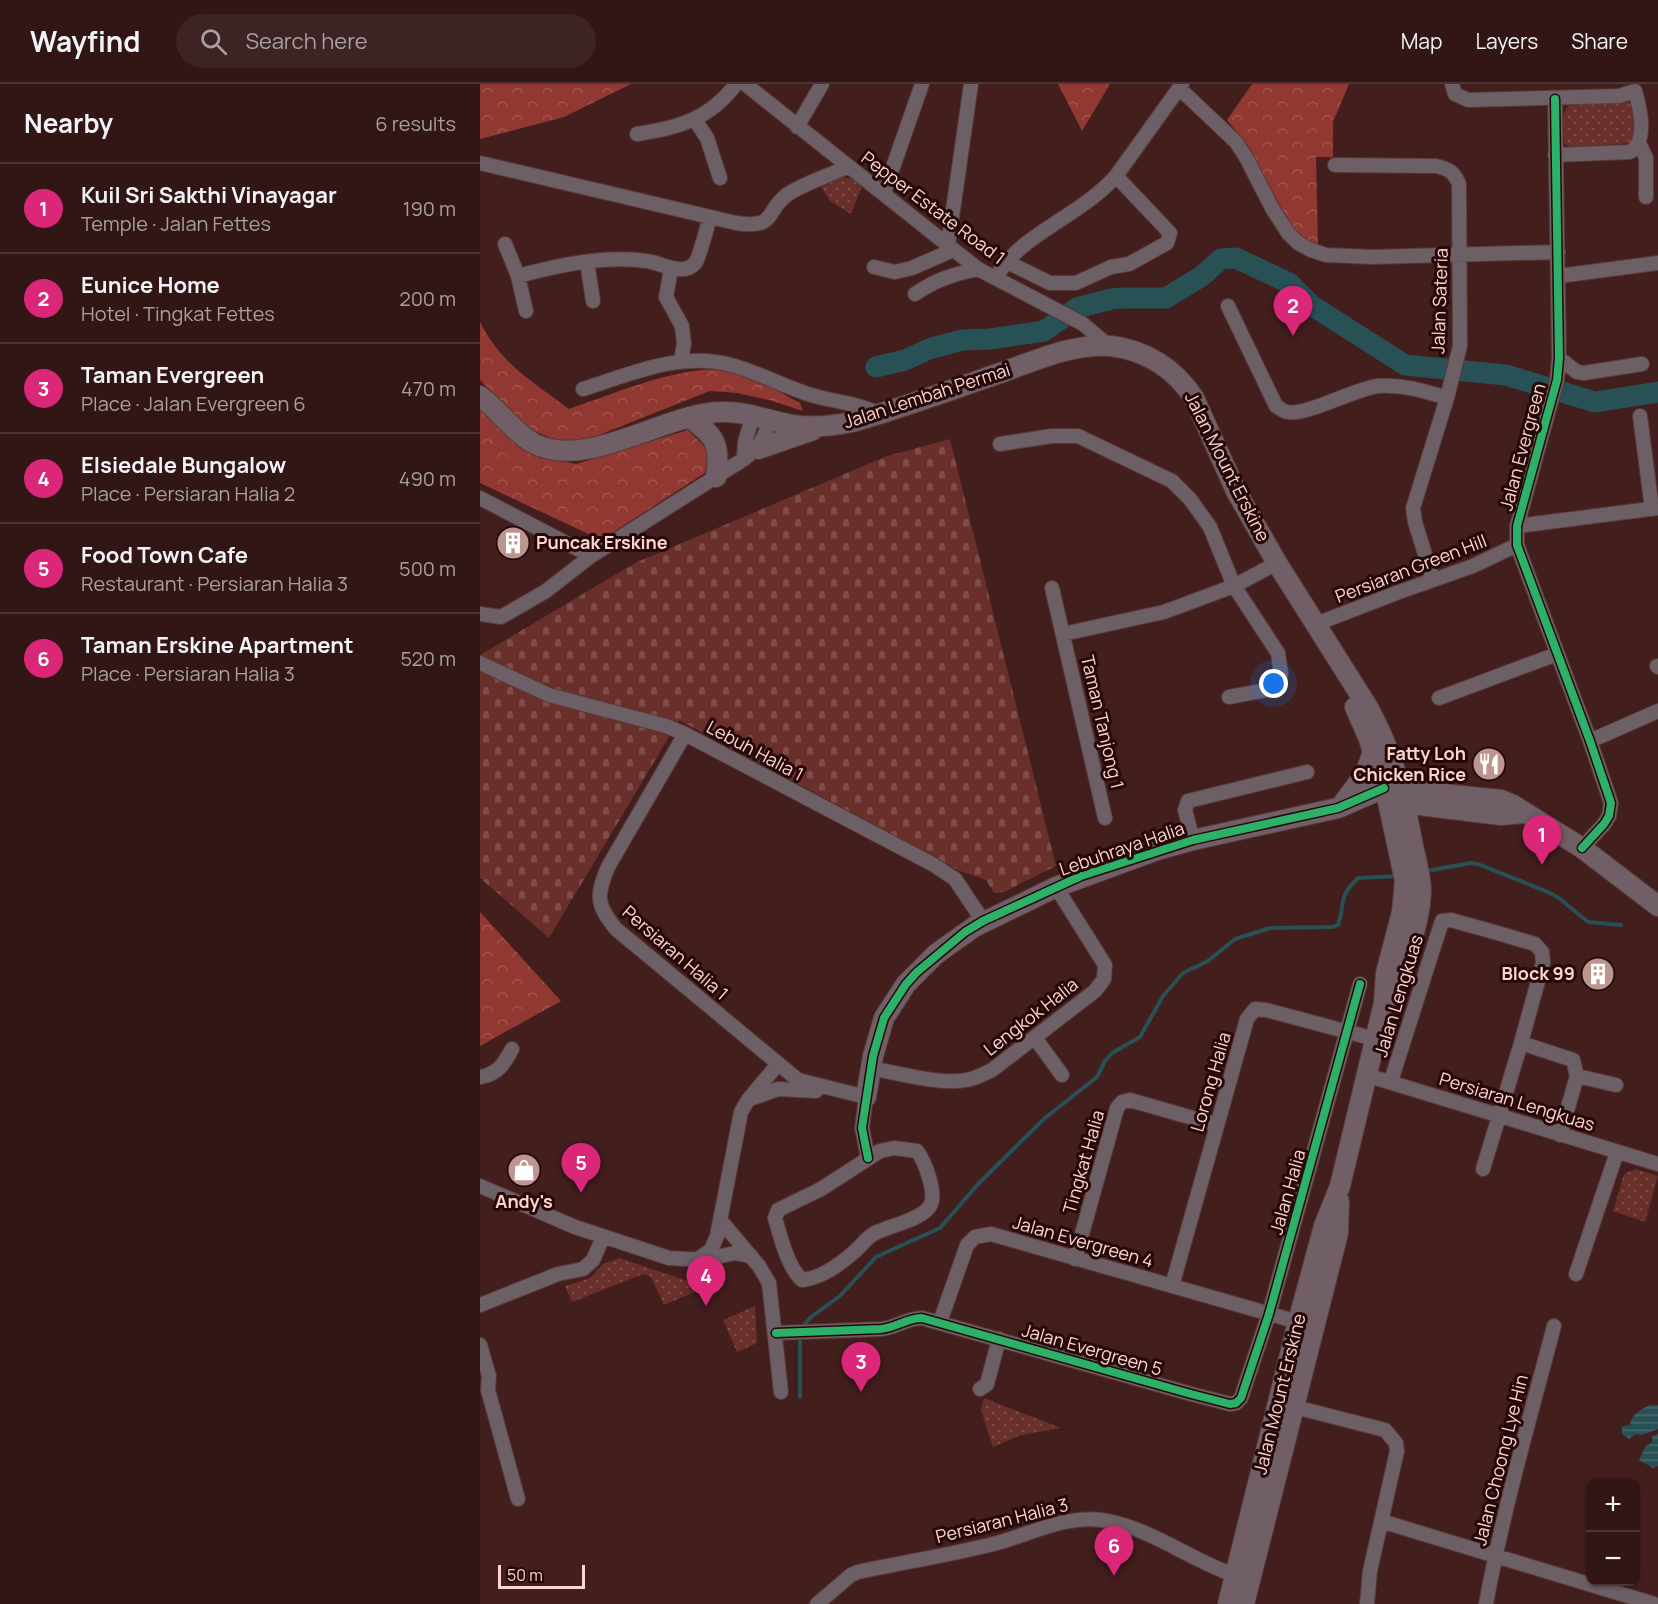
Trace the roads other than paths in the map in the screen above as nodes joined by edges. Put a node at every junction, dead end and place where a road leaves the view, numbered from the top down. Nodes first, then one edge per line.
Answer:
1 (736, 84) edge
2 (745, 84) edge
3 (822, 84) edge
4 (922, 84) edge
5 (972, 84) edge
6 (1181, 86) edge
7 (1636, 88) edge
8 (1454, 89) edge
9 (1556, 99) junction
10 (695, 120) junction
11 (797, 127) junction
12 (637, 134) dead end
13 (1639, 143) junction
14 (1556, 155) junction
15 (480, 163) edge
16 (1335, 165) dead end
17 (847, 167) junction
18 (1116, 176) junction
19 (720, 178) dead end
20 (884, 193) junction
21 (1646, 196) dead end
22 (710, 218) junction
23 (505, 244) dead end
24 (950, 247) junction
25 (1558, 252) junction
26 (1460, 255) junction
27 (587, 262) junction
28 (1007, 262) junction
29 (1658, 263) edge
30 (874, 267) dead end
31 (671, 269) junction
32 (978, 269) junction
33 (518, 276) junction
34 (1559, 276) junction
35 (995, 278) junction
36 (915, 294) dead end
37 (592, 302) dead end
38 (1228, 306) dead end
39 (526, 311) dead end
40 (1109, 346) junction
41 (1559, 358) junction
42 (681, 361) junction
43 (1642, 363) dead end
44 (583, 389) dead end
45 (1448, 392) junction
46 (480, 396) edge
47 (880, 414) junction
48 (1640, 416) dead end
49 (689, 417) junction
50 (762, 417) junction
51 (824, 427) junction
52 (1000, 444) dead end
53 (751, 454) junction
54 (716, 477) junction
55 (480, 498) edge
56 (1655, 508) edge
57 (1517, 526) junction
58 (1517, 545) junction
59 (591, 556) junction
60 (1277, 563) junction
61 (1433, 580) junction
62 (1234, 586) junction
63 (1052, 588) dead end
64 (480, 614) edge
65 (1316, 624) junction
66 (1063, 634) junction
67 (1557, 654) junction
68 (1333, 655) junction
69 (480, 663) edge
70 (1229, 697) dead end
71 (1439, 698) dead end
72 (1658, 711) edge
73 (685, 734) junction
74 (1590, 741) junction
75 (1374, 752) junction
76 (1307, 772) dead end
77 (1395, 795) junction
78 (1340, 807) junction
79 (1105, 818) dead end
80 (1193, 840) junction
81 (1582, 848) junction
82 (1056, 887) junction
83 (1658, 906) edge
84 (983, 921) junction
85 (1360, 984) dead end
86 (1346, 1032) junction
87 (1035, 1038) junction
88 (1375, 1039) junction
89 (1521, 1043) junction
90 (512, 1049) dead end
91 (778, 1064) junction
92 (871, 1068) junction
93 (1062, 1075) dead end
94 (1366, 1075) junction
95 (1577, 1076) junction
96 (480, 1077) edge
97 (1391, 1082) junction
98 (1616, 1085) dead end
99 (830, 1089) junction
100 (866, 1097) junction
101 (748, 1100) junction
102 (1498, 1116) junction
103 (1217, 1125) junction
104 (1560, 1135) junction
105 (1617, 1152) junction
106 (868, 1158) junction
107 (1658, 1164) edge
108 (1483, 1169) dead end
109 (480, 1186) edge
110 (1340, 1186) junction
111 (721, 1221) junction
112 (603, 1237) junction
113 (751, 1256) junction
114 (1075, 1259) junction
115 (690, 1261) junction
116 (1330, 1264) junction
117 (1576, 1274) dead end
118 (1172, 1286) junction
119 (480, 1305) edge
120 (1269, 1314) junction
121 (940, 1322) junction
122 (1298, 1322) junction
123 (1554, 1326) dead end
124 (776, 1333) junction
125 (999, 1339) junction
126 (480, 1345) edge
127 (1302, 1373) junction
128 (980, 1389) dead end
129 (484, 1391) edge
130 (781, 1392) dead end
131 (1236, 1403) joint
132 (1286, 1405) junction
133 (1274, 1490) junction
134 (518, 1499) dead end
135 (1381, 1521) junction
136 (1494, 1557) junction
137 (1234, 1575) junction
138 (817, 1604) edge
139 (1228, 1604) edge
140 (1238, 1604) edge
141 (1245, 1604) edge
142 (1367, 1604) edge
143 (1486, 1604) edge
144 (1654, 1604) edge

1 - 10 street
2 - 11 street, Pepper Estate Road 1
3 - 11 street
4 - 20 street
5 - 24 street
6 - 18 street
6 - 26 street
7 - 9 street
7 - 13 street
8 - 9 street
9 - 14 street, Jalan Evergreen
10 - 12 street
10 - 19 street
11 - 17 street, Pepper Estate Road 1
13 - 14 street
13 - 21 street
14 - 25 street, Jalan Evergreen
15 - 22 street
16 - 26 street, Jalan Sateria
17 - 20 street, Pepper Estate Road 1
17 - 22 street
18 - 28 street
18 - 28 street
20 - 24 street, Pepper Estate Road 1
22 - 31 street
23 - 33 street
24 - 30 street
24 - 32 street, Pepper Estate Road 1
25 - 26 street
25 - 34 street, Jalan Evergreen
26 - 45 street, Jalan Sateria
27 - 31 street
27 - 33 street
27 - 37 street
28 - 35 street
29 - 34 street
31 - 42 street
32 - 35 street, Pepper Estate Road 1
32 - 36 street
33 - 39 street
34 - 41 street, Jalan Evergreen
35 - 40 street, Pepper Estate Road 1
38 - 45 street
40 - 47 main road, Jalan Lembah Permai
40 - 60 main road, Jalan Mount Erskine
41 - 43 street
41 - 57 street, Jalan Evergreen
42 - 44 street
42 - 47 street
45 - 61 street, Jalan Sateria
46 - 49 main road, Jalan Lembah Permai
47 - 51 main road, Jalan Lembah Permai
48 - 56 street
49 - 50 main road, Jalan Lembah Permai
49 - 54 main road
50 - 51 main road, Jalan Lembah Permai
50 - 53 street
51 - 53 main road
52 - 62 street
53 - 54 street
54 - 59 street
55 - 59 street
56 - 57 street
57 - 58 street, Jalan Evergreen
58 - 61 street, Persiaran Green Hill
58 - 67 street, Jalan Evergreen
59 - 64 street
60 - 62 street, Taman Tanjong 1
60 - 65 main road, Jalan Mount Erskine
61 - 65 street, Persiaran Green Hill
62 - 66 street, Taman Tanjong 1
62 - 70 street
63 - 66 street, Taman Tanjong 1
65 - 68 main road, Jalan Mount Erskine
66 - 79 street, Taman Tanjong 1
67 - 71 street
67 - 74 street, Jalan Evergreen
68 - 75 main road, Jalan Mount Erskine
68 - 77 main road, Jalan Mount Erskine
69 - 73 street, Lebuh Halia 1
72 - 74 street
73 - 84 street, Lebuh Halia 1
73 - 91 street, Persiaran Halia 1
74 - 81 street, Jalan Evergreen
75 - 77 main road, Jalan Mount Erskine
75 - 78 main road
76 - 80 street
77 - 78 main road, Lebuhraya Halia
77 - 81 main road, Lebuhraya Halia
77 - 88 main road, Jalan Mount Erskine
78 - 80 main road, Lebuhraya Halia
80 - 82 main road, Lebuhraya Halia
81 - 83 main road, Lebuhraya Halia
82 - 84 main road, Lebuhraya Halia
82 - 87 street, Lengkok Halia
84 - 92 main road, Lebuhraya Halia
85 - 86 street, Jalan Halia
86 - 88 street, Lorong Halia
86 - 103 street, Lorong Halia
86 - 120 street, Jalan Halia
87 - 92 street, Lengkok Halia
87 - 93 street
88 - 94 main road, Jalan Mount Erskine
89 - 95 street
89 - 97 street, Jalan Lengkuas
89 - 102 street
90 - 96 street
91 - 99 street, Persiaran Halia 1
91 - 101 street
92 - 100 main road, Lebuhraya Halia
94 - 97 street, Persiaran Lengkuas
94 - 110 main road, Jalan Mount Erskine
95 - 98 street
95 - 104 street
97 - 102 street, Persiaran Lengkuas
99 - 100 street, Persiaran Halia 1
99 - 101 street
100 - 106 street
101 - 111 street
102 - 104 street, Persiaran Lengkuas
102 - 108 street
103 - 114 street, Tingkat Halia
103 - 118 street, Lorong Halia
104 - 105 street, Persiaran Lengkuas
105 - 107 street, Persiaran Lengkuas
105 - 117 street
106 - 106 street
109 - 112 street
110 - 116 main road, Jalan Mount Erskine
110 - 122 main road, Jalan Mount Erskine
111 - 113 street
111 - 115 street
112 - 115 street
112 - 119 street
113 - 115 street
113 - 124 street
114 - 118 street, Jalan Evergreen 4
114 - 121 street, Jalan Evergreen 4
116 - 122 main road
116 - 127 main road, Jalan Mount Erskine
118 - 120 street, Jalan Evergreen 4
120 - 122 street, Jalan Evergreen 4
120 - 131 street, Jalan Halia
121 - 124 street, Jalan Evergreen 5
121 - 125 street, Jalan Evergreen 5
122 - 127 main road
122 - 132 main road, Jalan Mount Erskine
123 - 136 street, Jalan Choong Lye Hin
124 - 130 street
125 - 128 street
125 - 131 street, Jalan Evergreen 5
126 - 129 street
127 - 132 main road, Jalan Mount Erskine
129 - 134 street
132 - 133 main road, Jalan Mount Erskine
132 - 135 street
132 - 137 main road, Jalan Mount Erskine
133 - 137 main road
133 - 141 main road, Jalan Mount Erskine
135 - 136 street
135 - 142 street
136 - 143 street, Jalan Choong Lye Hin
136 - 144 street
137 - 138 street, Persiaran Halia 3
137 - 139 main road, Jalan Mount Erskine
137 - 140 main road

